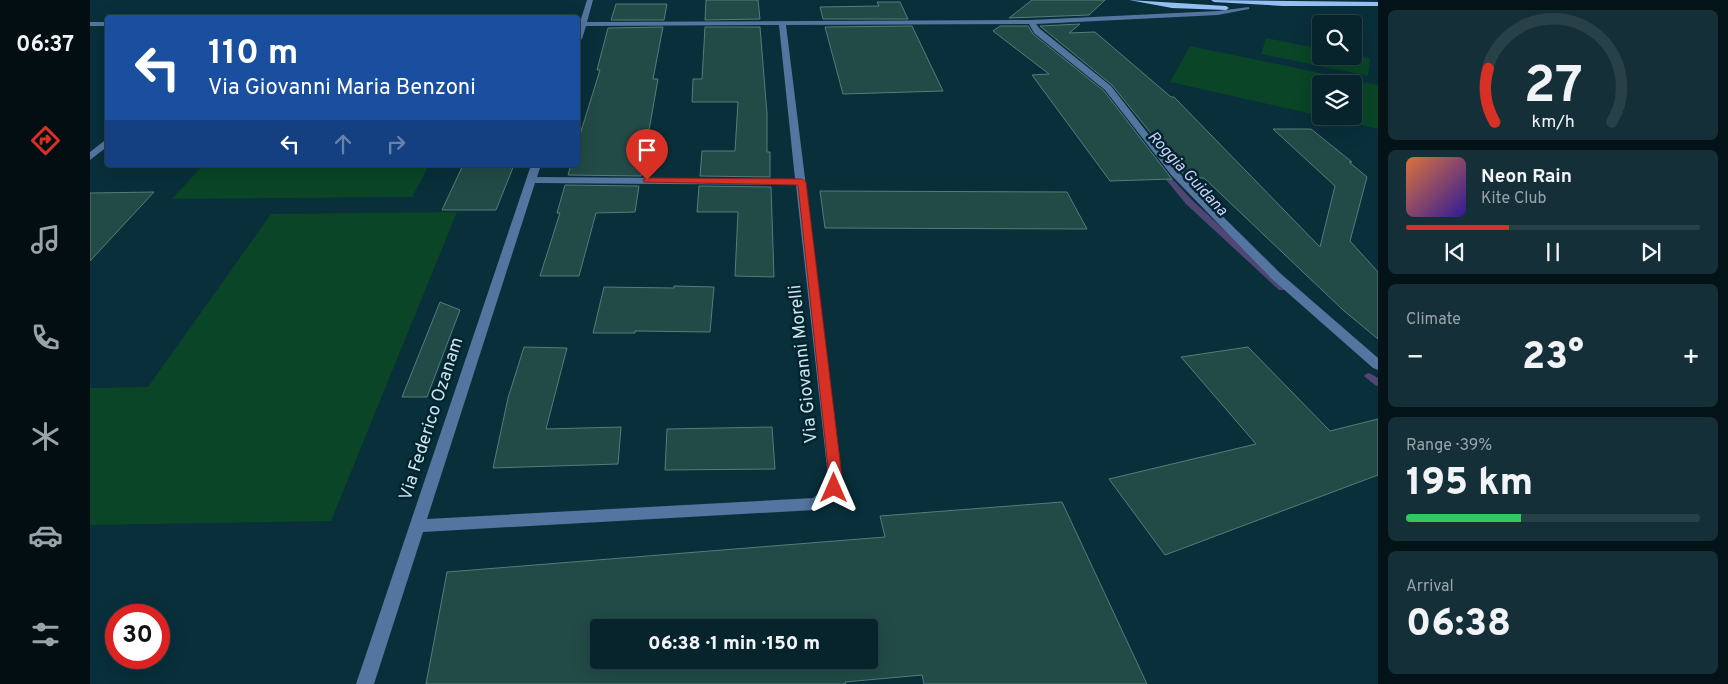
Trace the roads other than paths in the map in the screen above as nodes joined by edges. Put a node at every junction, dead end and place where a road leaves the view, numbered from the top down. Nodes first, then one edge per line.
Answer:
1 (590, 0) edge
2 (1132, 0) edge
3 (1162, 0) edge
4 (1214, 0) edge
5 (1268, 4) junction
6 (1378, 4) edge
7 (1172, 6) junction
8 (1247, 8) junction
9 (1031, 22) junction
10 (782, 23) junction
11 (90, 24) edge
12 (105, 24) edge
13 (580, 24) edge
14 (105, 144) edge
15 (90, 157) edge
16 (535, 167) edge
17 (531, 180) junction
18 (802, 182) junction
19 (1378, 365) edge
20 (417, 526) junction
21 (365, 684) edge

1 - 13 street
2 - 7 main road
3 - 7 street
4 - 5 main road
5 - 6 main road
5 - 8 main road
7 - 8 main road
8 - 9 street
9 - 10 street
9 - 19 street
10 - 13 street
10 - 18 street, Via Giovanni Morelli
11 - 12 street
14 - 15 street
16 - 17 street, Via Federico Ozanam
17 - 18 street
17 - 20 street, Via Federico Ozanam
18 - 20 street, Via Giovanni Morelli
20 - 21 street, Via Federico Ozanam

